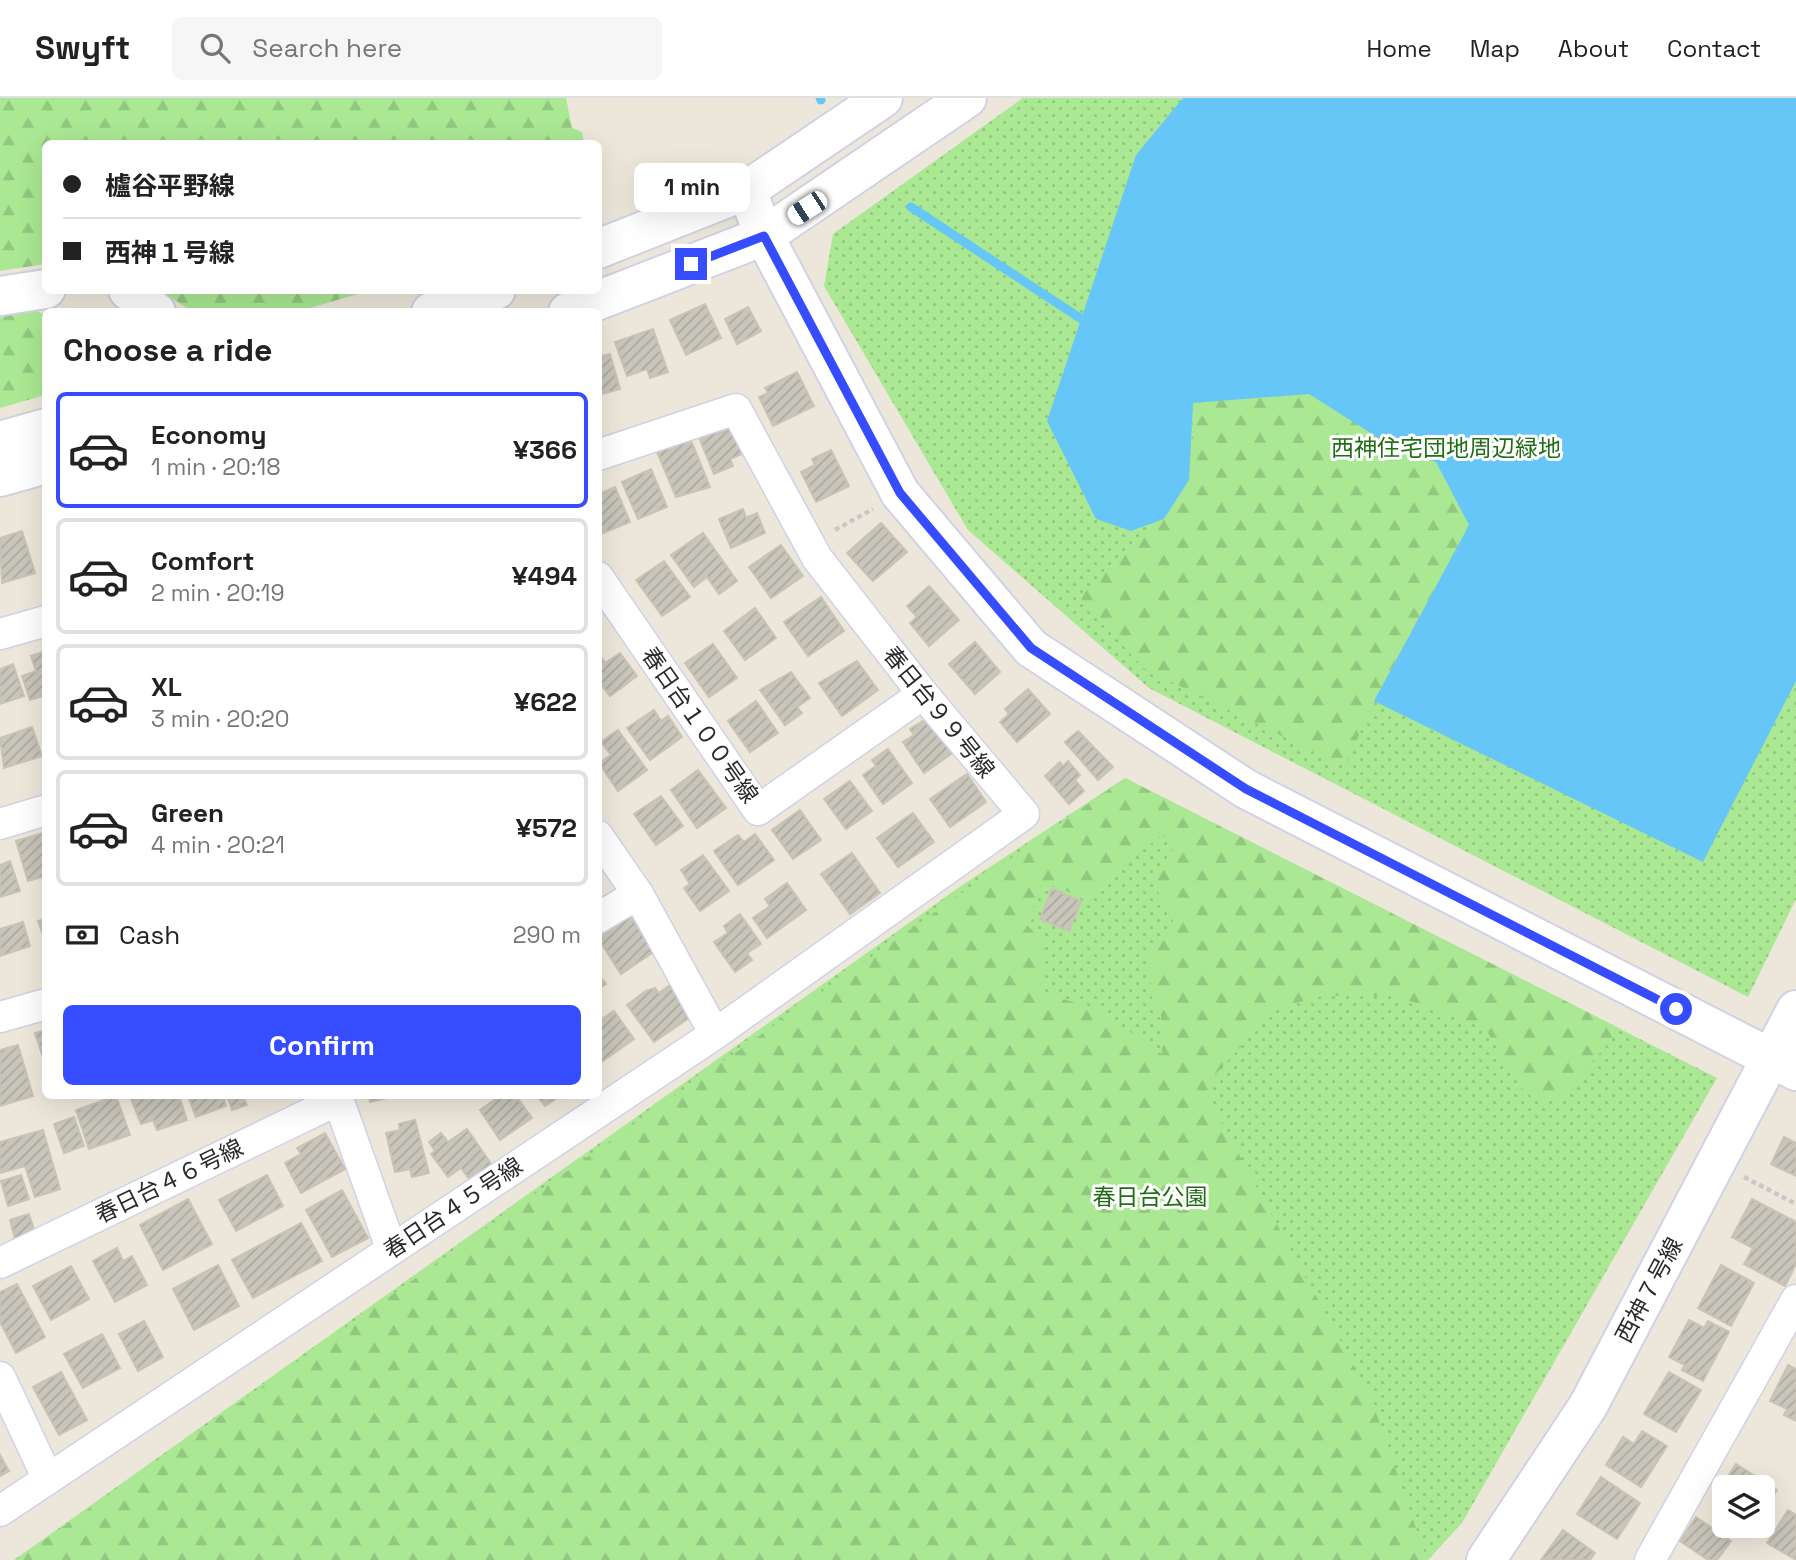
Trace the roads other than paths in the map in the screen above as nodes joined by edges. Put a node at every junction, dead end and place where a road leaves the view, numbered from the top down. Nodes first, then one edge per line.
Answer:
1 (883, 98) edge
2 (967, 98) edge
3 (747, 190) junction
4 (764, 236) junction
5 (602, 247) edge
6 (42, 290) edge
7 (133, 294) edge
8 (484, 294) edge
9 (0, 296) edge
10 (151, 308) edge
11 (442, 308) edge
12 (578, 308) edge
13 (42, 429) edge
14 (0, 441) edge
15 (602, 454) edge
16 (42, 465) edge
17 (0, 477) edge
18 (602, 583) edge
19 (42, 622) edge
20 (0, 634) edge
21 (923, 694) junction
22 (42, 811) edge
23 (0, 824) edge
24 (602, 842) edge
25 (638, 894) junction
26 (602, 916) edge
27 (42, 1005) edge
28 (1796, 1010) edge
29 (0, 1017) edge
30 (715, 1034) junction
31 (1784, 1065) edge
32 (335, 1099) edge
33 (337, 1099) edge
34 (391, 1248) junction
35 (0, 1263) edge
36 (1796, 1300) edge
37 (0, 1377) edge
38 (48, 1479) junction
39 (0, 1511) edge
40 (1486, 1560) edge
41 (1650, 1560) edge

1 - 3 street
2 - 4 street
3 - 4 street
3 - 5 street
4 - 12 street
4 - 31 street
6 - 9 street
7 - 10 street
8 - 11 street
13 - 14 street
15 - 21 street, 春日台９９号線
16 - 17 street
18 - 21 street, 春日台１００号線
19 - 20 street
21 - 30 street, 春日台９９号線
22 - 23 street
24 - 25 street
25 - 26 street
25 - 30 street
27 - 29 street
28 - 31 street, 西神７号線
30 - 34 street, 春日台４５号線
31 - 40 street, 西神７号線
32 - 35 street, 春日台４６号線
33 - 34 street
34 - 38 street, 春日台４５号線
36 - 41 street
37 - 38 street
38 - 39 street, 春日台４５号線

